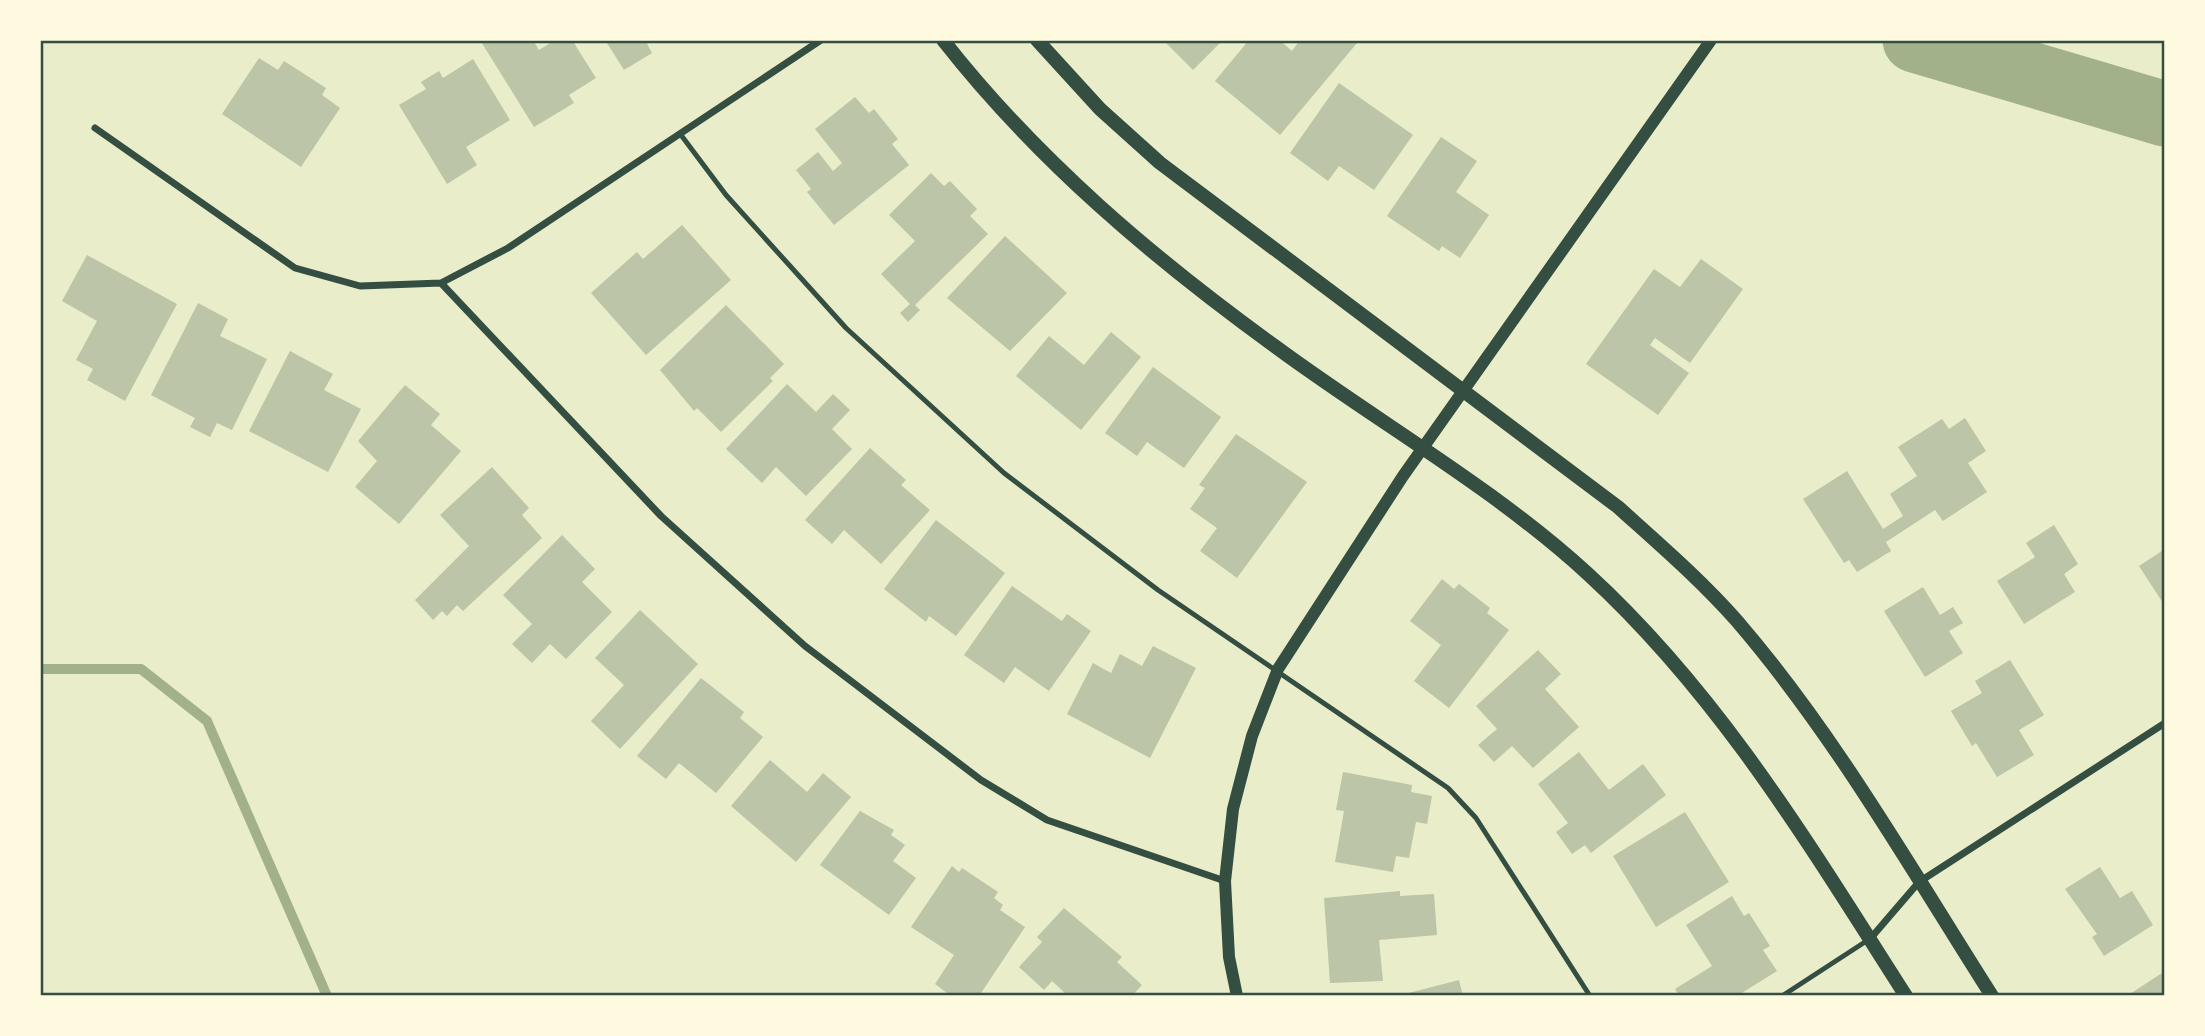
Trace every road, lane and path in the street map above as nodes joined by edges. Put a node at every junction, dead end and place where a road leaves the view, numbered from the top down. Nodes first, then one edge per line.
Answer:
1 (821, 40) edge
2 (943, 40) edge
3 (1037, 40) edge
4 (1711, 40) edge
5 (95, 128) dead end
6 (681, 135) junction
7 (441, 283) junction
8 (1464, 392) junction
9 (1423, 448) junction
10 (1278, 669) junction
11 (2165, 723) edge
12 (1226, 881) junction
13 (1919, 882) junction
14 (1870, 939) junction
15 (1237, 996) edge
16 (1590, 996) edge
17 (1782, 996) edge
18 (1906, 996) edge
19 (1992, 996) edge

1 - 6 street
2 - 9 main road
3 - 8 main road
4 - 8 street
5 - 7 street
6 - 7 street
6 - 10 lane
7 - 12 street
8 - 9 street
8 - 13 main road
9 - 10 street
9 - 14 main road
10 - 12 street
10 - 16 lane
11 - 13 street
12 - 15 street
13 - 14 street
13 - 19 main road
14 - 17 lane
14 - 18 main road

